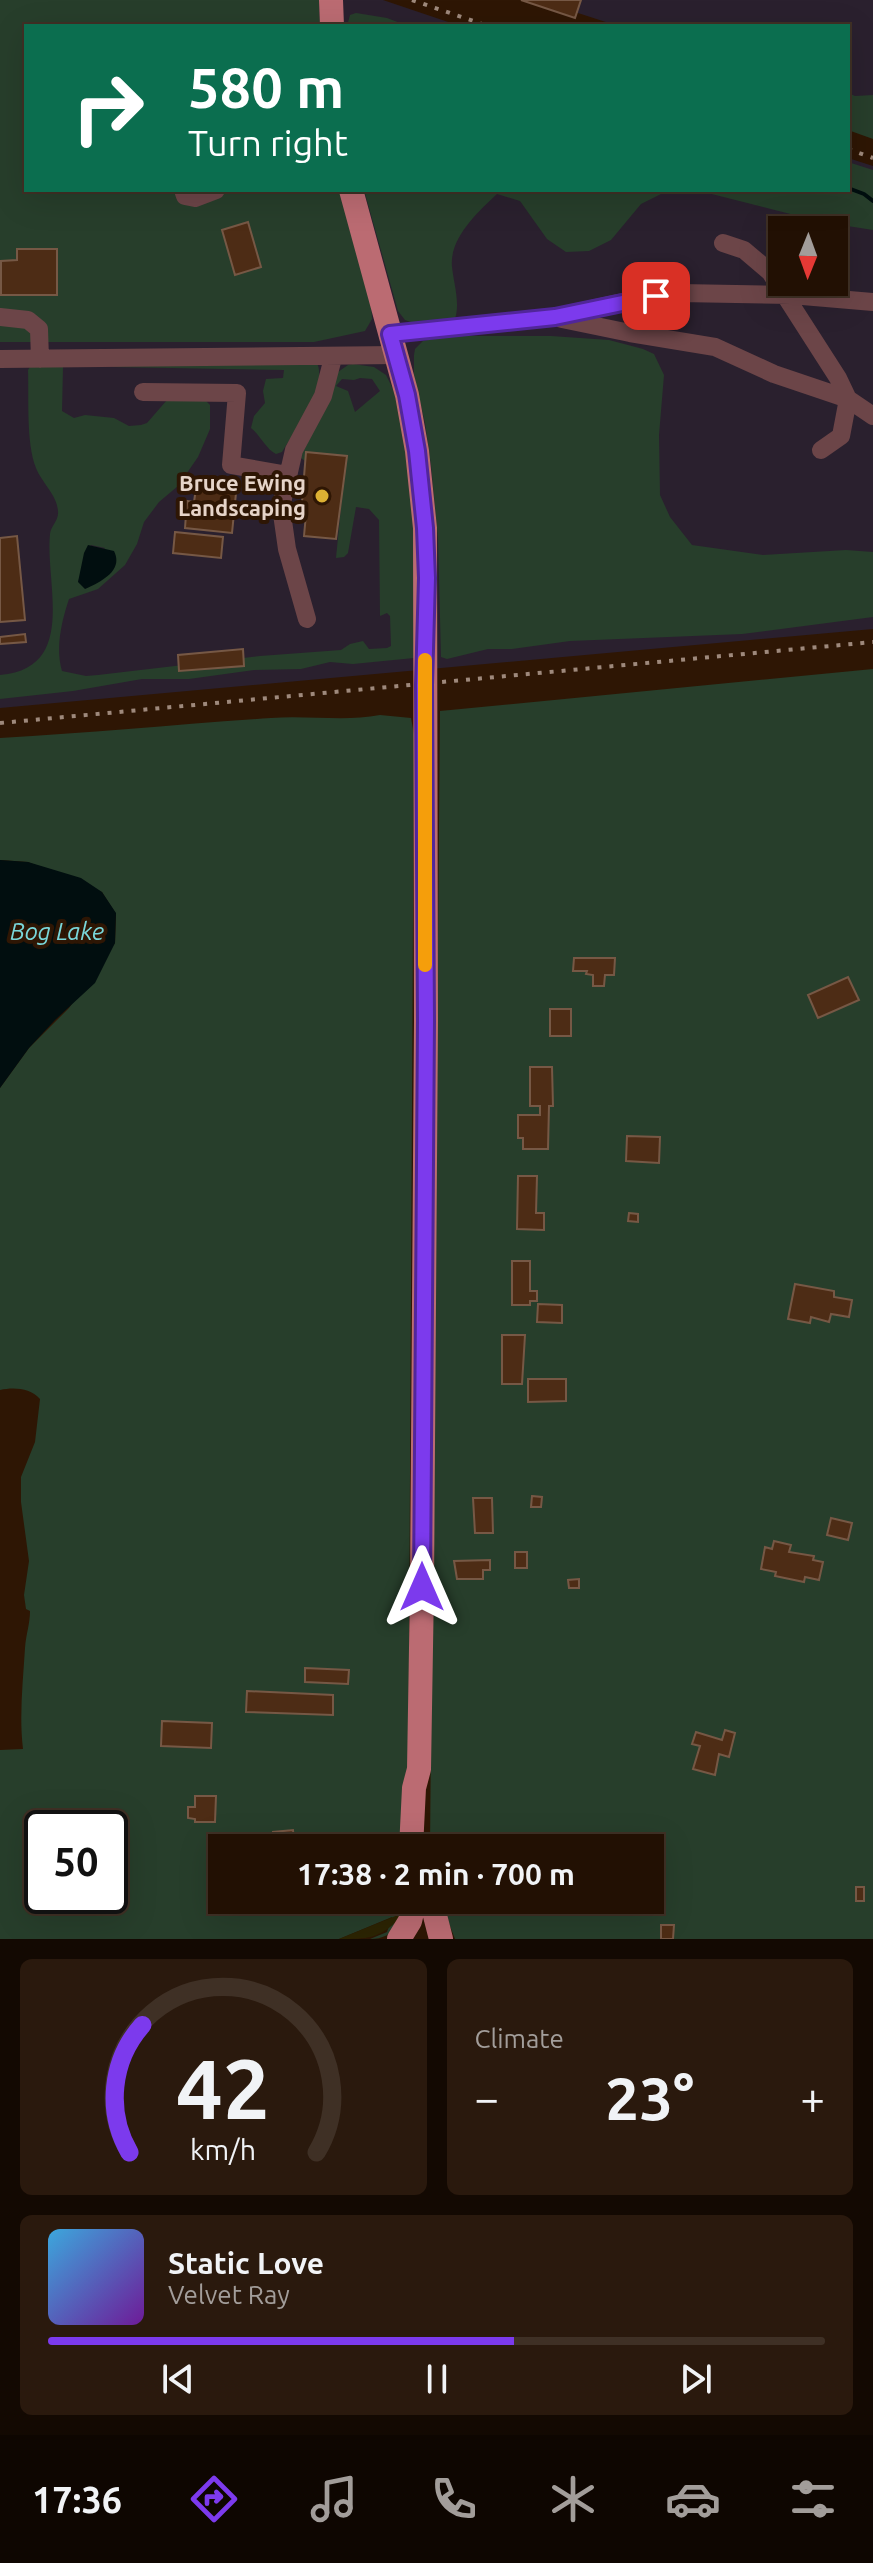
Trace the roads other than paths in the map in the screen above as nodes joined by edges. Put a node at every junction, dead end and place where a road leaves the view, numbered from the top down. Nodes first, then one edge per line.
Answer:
1 (331, 0) edge
2 (332, 24) edge
3 (184, 192) edge
4 (211, 192) edge
5 (352, 192) edge
6 (723, 243) dead end
7 (768, 270) edge
8 (768, 295) edge
9 (785, 296) edge
10 (797, 296) edge
11 (873, 302) edge
12 (0, 317) edge
13 (555, 317) junction
14 (393, 345) junction
15 (333, 358) junction
16 (0, 359) edge
17 (40, 359) junction
18 (143, 392) dead end
19 (848, 399) junction
20 (873, 416) edge
21 (821, 450) dead end
22 (288, 475) junction
23 (307, 619) dead end
24 (419, 1769) junction
25 (412, 1834) edge
26 (423, 1834) edge
27 (412, 1914) edge
28 (435, 1914) edge
29 (399, 1939) edge
30 (441, 1939) edge

1 - 2 main road
3 - 4 lane
5 - 14 main road
6 - 7 lane
8 - 13 lane
9 - 19 lane
10 - 11 lane
12 - 17 lane
13 - 14 lane
13 - 19 lane
14 - 15 lane
14 - 24 main road
15 - 17 lane
15 - 22 lane
16 - 17 lane
18 - 22 lane
19 - 20 lane
19 - 21 lane
22 - 23 lane
24 - 25 main road
24 - 26 main road
27 - 29 main road
28 - 30 main road

